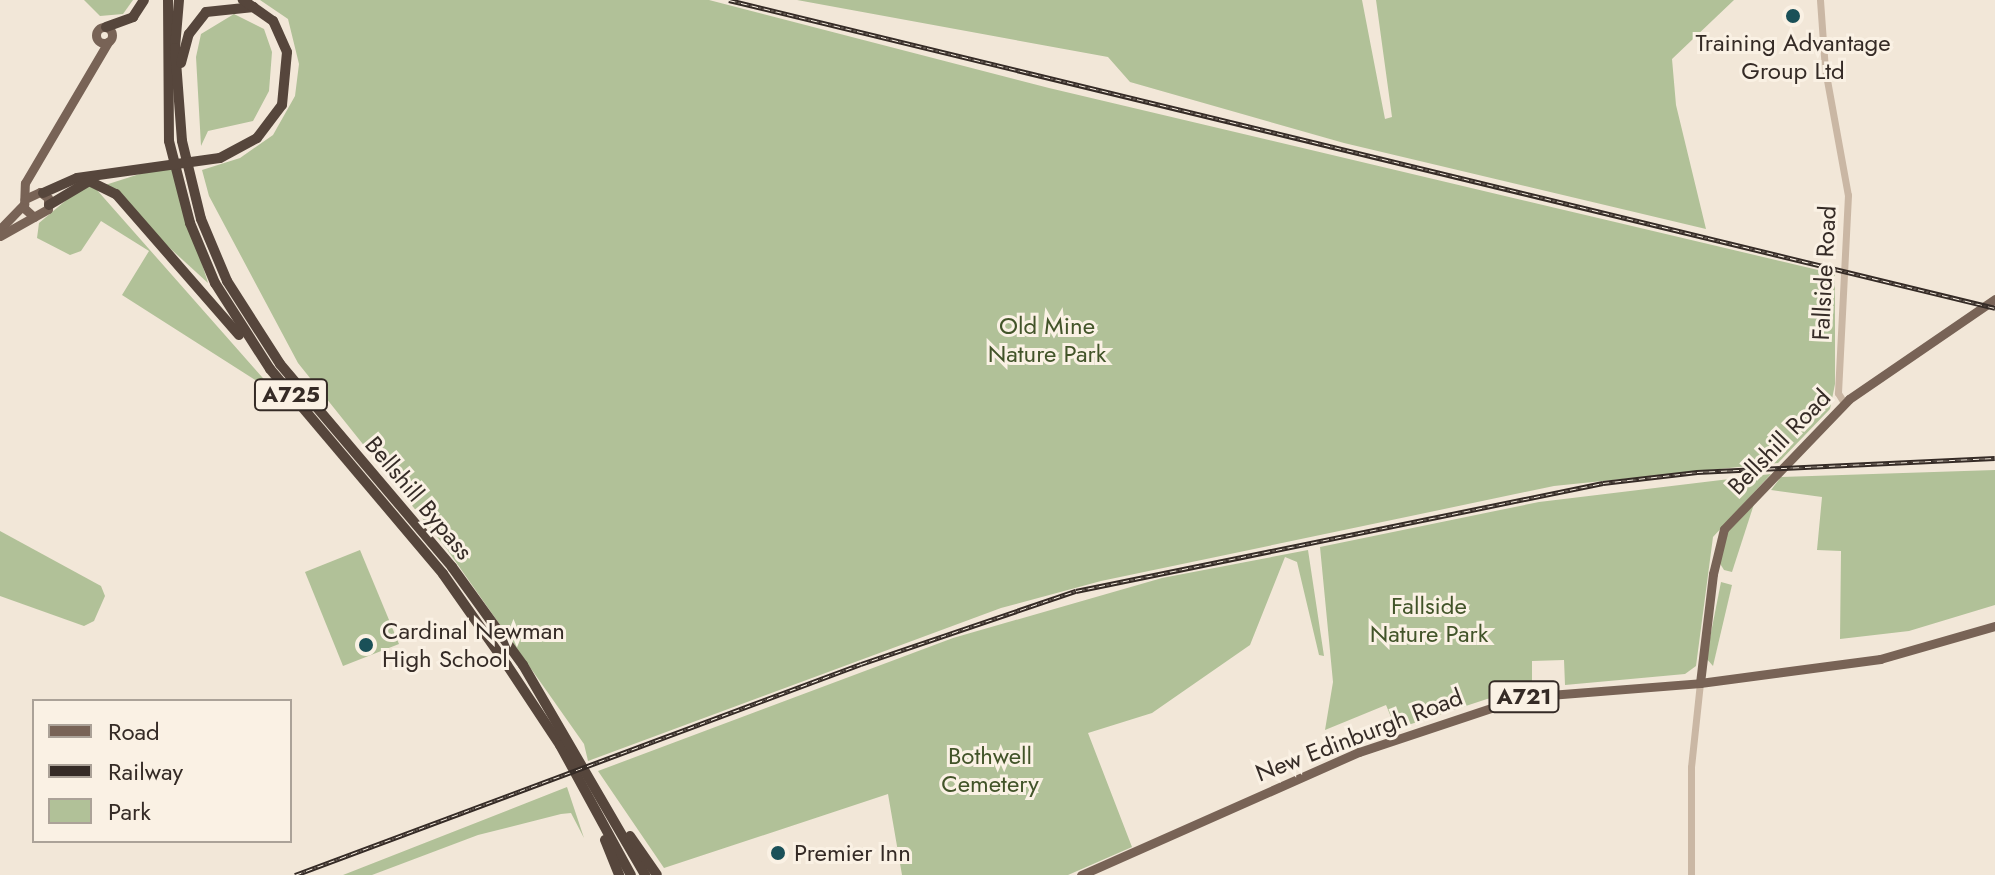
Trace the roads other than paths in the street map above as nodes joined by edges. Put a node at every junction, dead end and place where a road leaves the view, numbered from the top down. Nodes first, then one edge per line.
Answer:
1 (144, 0) edge
2 (168, 0) edge
3 (179, 0) edge
4 (243, 0) edge
5 (1820, 0) edge
6 (256, 7) junction
7 (106, 27) junction
8 (96, 39) junction
9 (108, 42) junction
10 (99, 58) junction
11 (178, 111) junction
12 (32, 172) junction
13 (104, 175) junction
14 (89, 181) junction
15 (40, 192) junction
16 (24, 202) junction
17 (49, 205) junction
18 (34, 217) junction
19 (0, 229) edge
20 (0, 236) edge
21 (1995, 299) edge
22 (270, 369) junction
23 (1845, 404) junction
24 (1995, 626) edge
25 (1700, 683) junction
26 (564, 742) junction
27 (601, 793) junction
28 (588, 796) junction
29 (619, 875) edge
30 (631, 875) edge
31 (645, 875) edge
32 (657, 875) edge
33 (1081, 875) edge
34 (1691, 875) edge

1 - 7 highway
2 - 22 highway, Bellshill Bypass / A725
3 - 11 highway, A725
4 - 6 highway
5 - 23 street, Fallside Road
6 - 11 highway
6 - 13 highway
7 - 8 main road
7 - 9 main road
8 - 9 main road
8 - 10 main road
9 - 10 main road
10 - 12 main road
11 - 26 highway, Bellshill Bypass / A725
12 - 15 main road
12 - 16 main road
13 - 14 highway
13 - 15 highway
14 - 17 highway
14 - 22 highway
15 - 16 main road
15 - 17 main road
16 - 18 main road
16 - 19 main road
17 - 18 main road
18 - 20 main road
21 - 23 main road, Bellshill Road
22 - 26 highway, Bellshill Bypass / A725
23 - 25 main road, Bellshill Road
24 - 25 main road, New Edinburgh Road / A721
25 - 33 main road, New Edinburgh Road / A721
25 - 34 street
26 - 27 highway, Bellshill Bypass / A725
26 - 28 highway, Bellshill Bypass / A725
27 - 31 highway, Bellshill Bypass / A725
27 - 32 highway
28 - 29 highway
28 - 30 highway, Bellshill Bypass / A725

